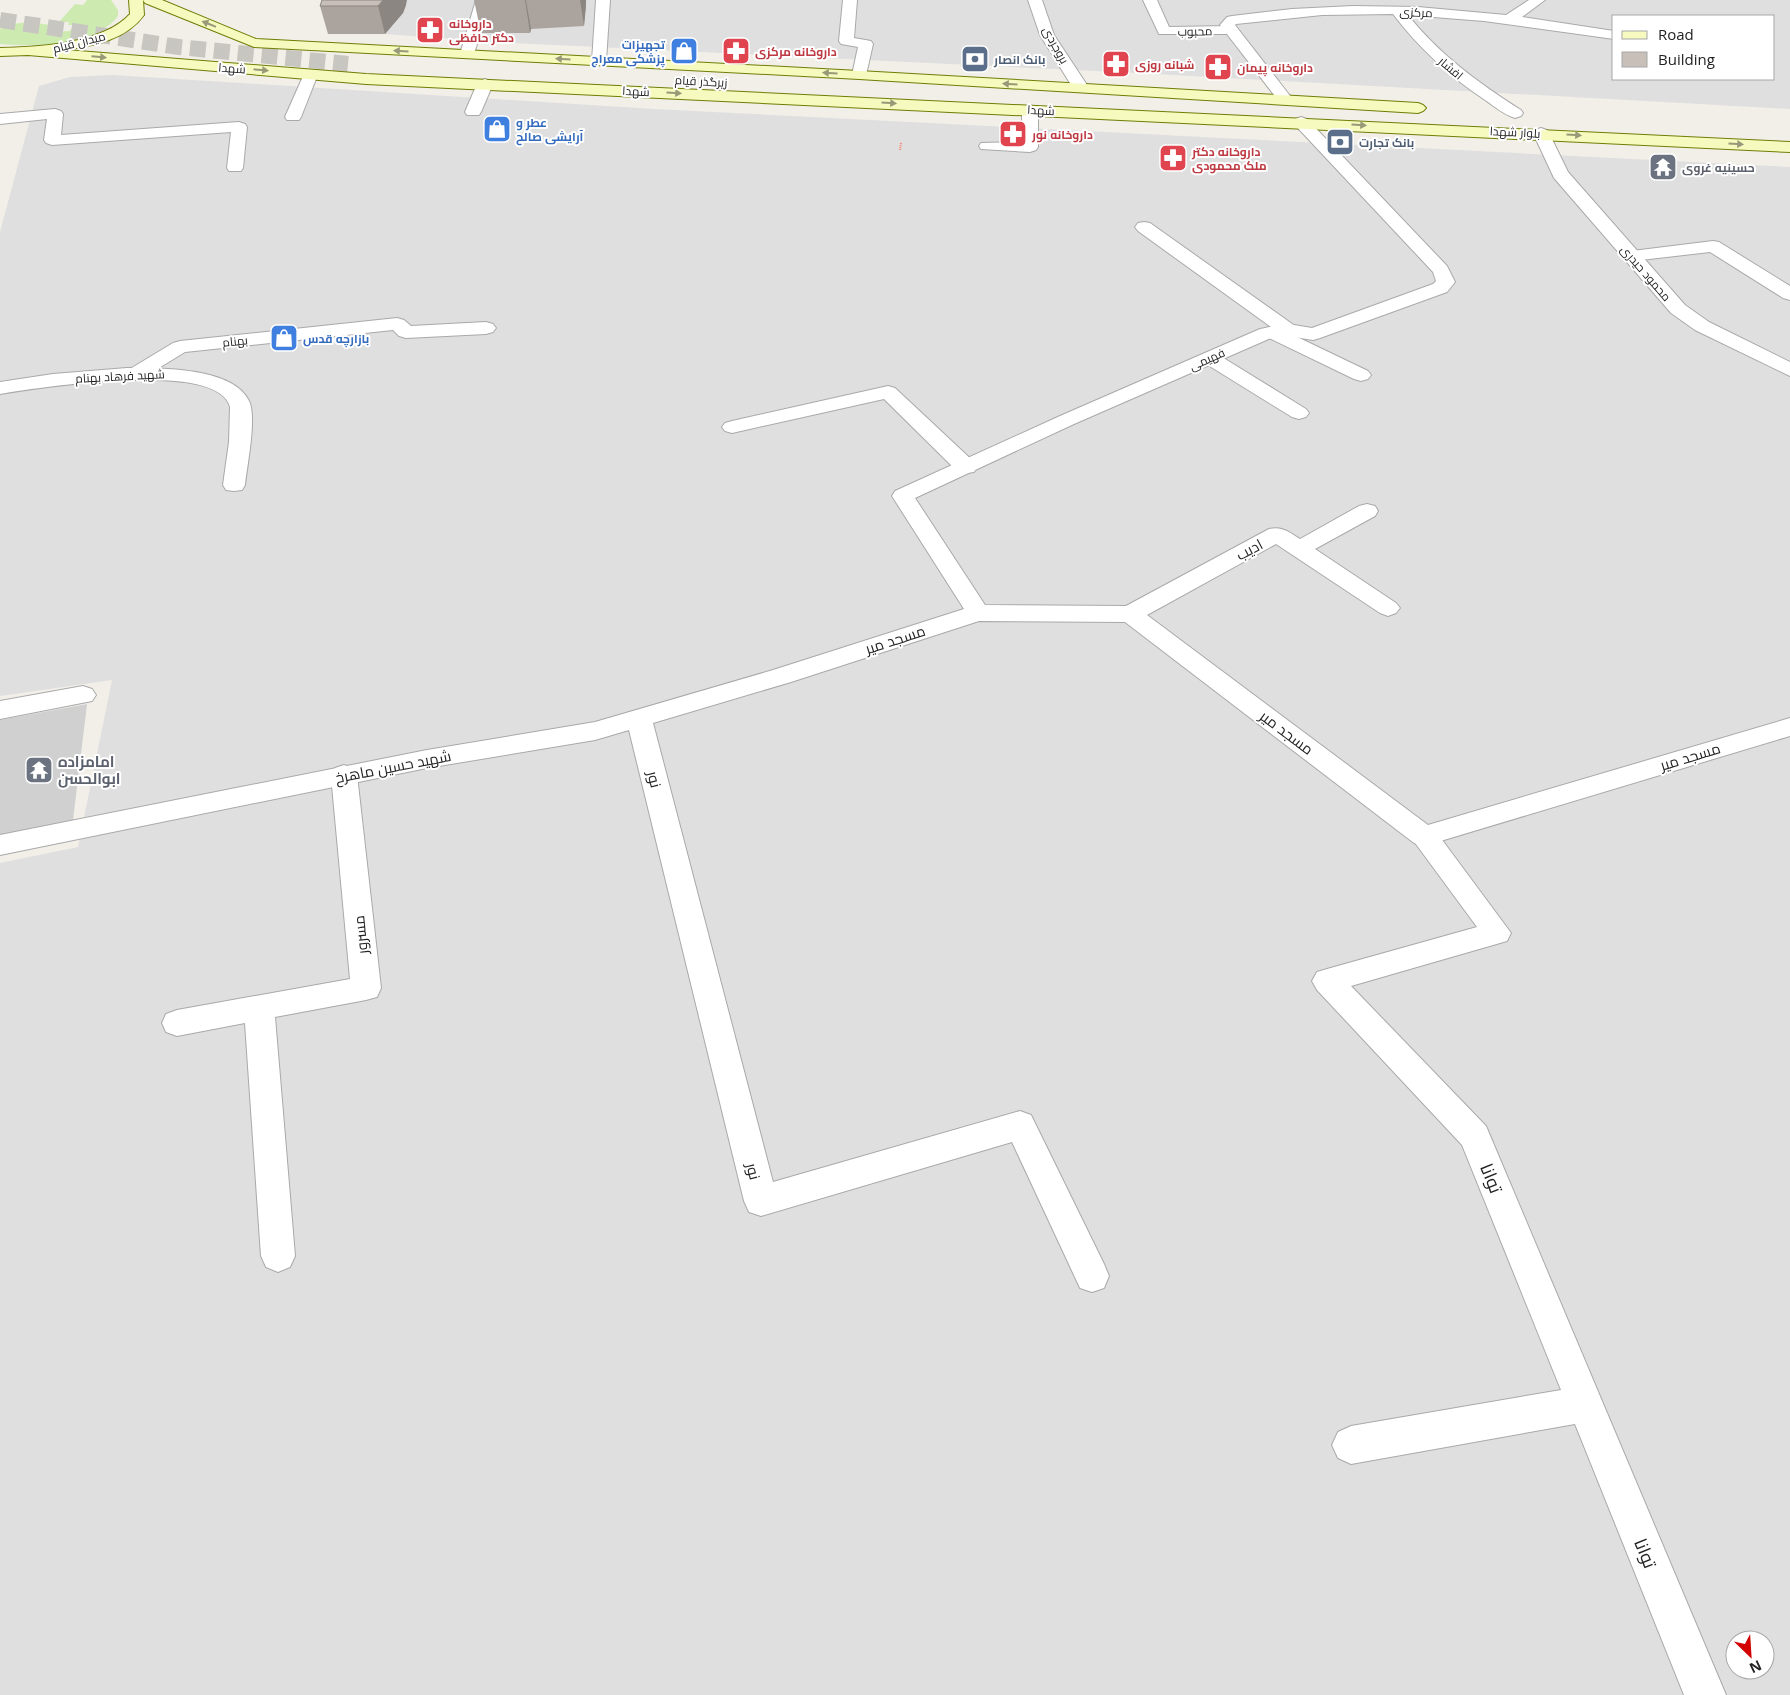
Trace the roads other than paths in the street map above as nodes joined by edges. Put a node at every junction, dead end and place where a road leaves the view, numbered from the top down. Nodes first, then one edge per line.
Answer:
1 (136, 0) edge
2 (150, 0) edge
3 (483, 0) edge
4 (603, 0) edge
5 (850, 0) edge
6 (1035, 0) edge
7 (1150, 0) edge
8 (1282, 0) edge
9 (1538, 0) edge
10 (1398, 11) junction
11 (1296, 13) junction
12 (1510, 19) junction
13 (1231, 30) junction
14 (1612, 35) edge
15 (242, 38) junction
16 (212, 43) dead end
17 (195, 50) dead end
18 (0, 52) edge
19 (26, 52) junction
20 (467, 54) junction
21 (599, 61) junction
22 (348, 64) tunnel mouth
23 (200, 65) junction
24 (2, 68) dead end
25 (311, 74) junction
26 (859, 75) junction
27 (485, 84) junction
28 (1081, 88) junction
29 (1055, 97) junction
30 (1245, 99) junction
31 (1286, 101) junction
32 (1435, 109) dead end
33 (1030, 110) junction
34 (473, 112) dead end
35 (1485, 112) dead end
36 (1515, 113) junction
37 (1534, 114) dead end
38 (293, 117) dead end
39 (0, 118) edge
40 (1241, 120) junction
41 (1301, 122) junction
42 (1541, 133) junction
43 (987, 146) dead end
44 (1790, 146) edge
45 (235, 168) dead end
46 (1144, 227) dead end
47 (1632, 256) junction
48 (1790, 294) edge
49 (486, 328) dead end
50 (1280, 331) junction
51 (1210, 358) junction
52 (1790, 370) edge
53 (138, 373) junction
54 (1361, 376) dead end
55 (0, 388) edge
56 (1299, 413) dead end
57 (732, 427) dead end
58 (966, 467) junction
59 (234, 485) dead end
60 (1367, 511) dead end
61 (1299, 549) junction
62 (1388, 608) dead end
63 (978, 613) junction
64 (1130, 614) junction
65 (782, 676) joint
66 (83, 695) dead end
67 (0, 710) edge
68 (639, 718) junction
69 (1790, 726) edge
70 (344, 775) junction
71 (1424, 836) junction
72 (0, 845) edge
73 (259, 1007) junction
74 (178, 1022) dead end
75 (278, 1256) dead end
76 (1092, 1276) dead end
77 (1585, 1404) junction
78 (1351, 1445) dead end
79 (1704, 1695) edge

1 - 19 main road, میدان قیام
15 -> 2 main road, شهدا
3 - 20 street
4 - 21 street
5 - 26 street
6 - 28 street, بروجردی
7 - 13 street, محبوب
8 - 11 street
9 - 12 street
10 - 11 street, مرکزی
10 - 12 street, مرکزی
10 - 36 street, افشار
11 - 13 street, مرکزی
12 - 14 street, مرکزی
13 - 31 street
15 - 16 main road
20 -> 15 main road, شهدا
17 - 23 main road
18 - 19 main road, میدان قیام
19 -> 23 main road, شهدا
19 - 24 main road
21 -> 20 main road, شهدا
26 -> 21 main road, شهدا
22 - 29 main road, زیرگذر قیام
23 -> 25 main road, شهدا
25 - 27 main road, شهدا
25 - 38 street
28 -> 26 main road, شهدا
27 -> 33 main road, شهدا
27 - 34 street
28 - 30 main road, شهدا
29 - 30 main road
29 - 40 main road
30 - 31 main road, شهدا
31 - 32 main road
33 - 40 main road, شهدا
33 - 43 street
35 - 36 main road, بلوار شهدا
36 - 37 main road, بلوار شهدا
39 - 45 street
40 - 41 main road, بلوار شهدا
41 -> 42 main road, بلوار شهدا
41 - 50 street
42 -> 44 main road, بلوار شهدا
42 - 47 street, محمود حیدری
46 - 50 street
47 - 48 street
47 - 52 street, محمود حیدری
49 - 53 street, بهنام
50 - 51 street, فهیمی
50 - 54 street
51 - 56 street
51 - 58 street, فهیمی
53 - 55 street, شهید فرهاد بهنام
53 - 59 street, شهید فرهاد بهنام
57 - 58 street
58 - 63 street, فهیمی
60 - 61 street
61 - 62 street
61 - 64 street, ادیب
63 - 64 street, مسجد میر
63 - 65 street, مسجد میر
64 - 71 street, مسجد میر
65 - 68 street, شهید حسین ماهرخ
66 - 67 street
68 - 70 street, شهید حسین ماهرخ
68 - 76 street, نور
69 - 71 street, مسجد میر
70 - 72 street, شهید حسین ماهرخ
70 - 73 street, مسرور
71 - 77 street, توانا
73 - 74 street, مسرور
73 - 75 street
77 - 78 street
77 - 79 street, توانا

